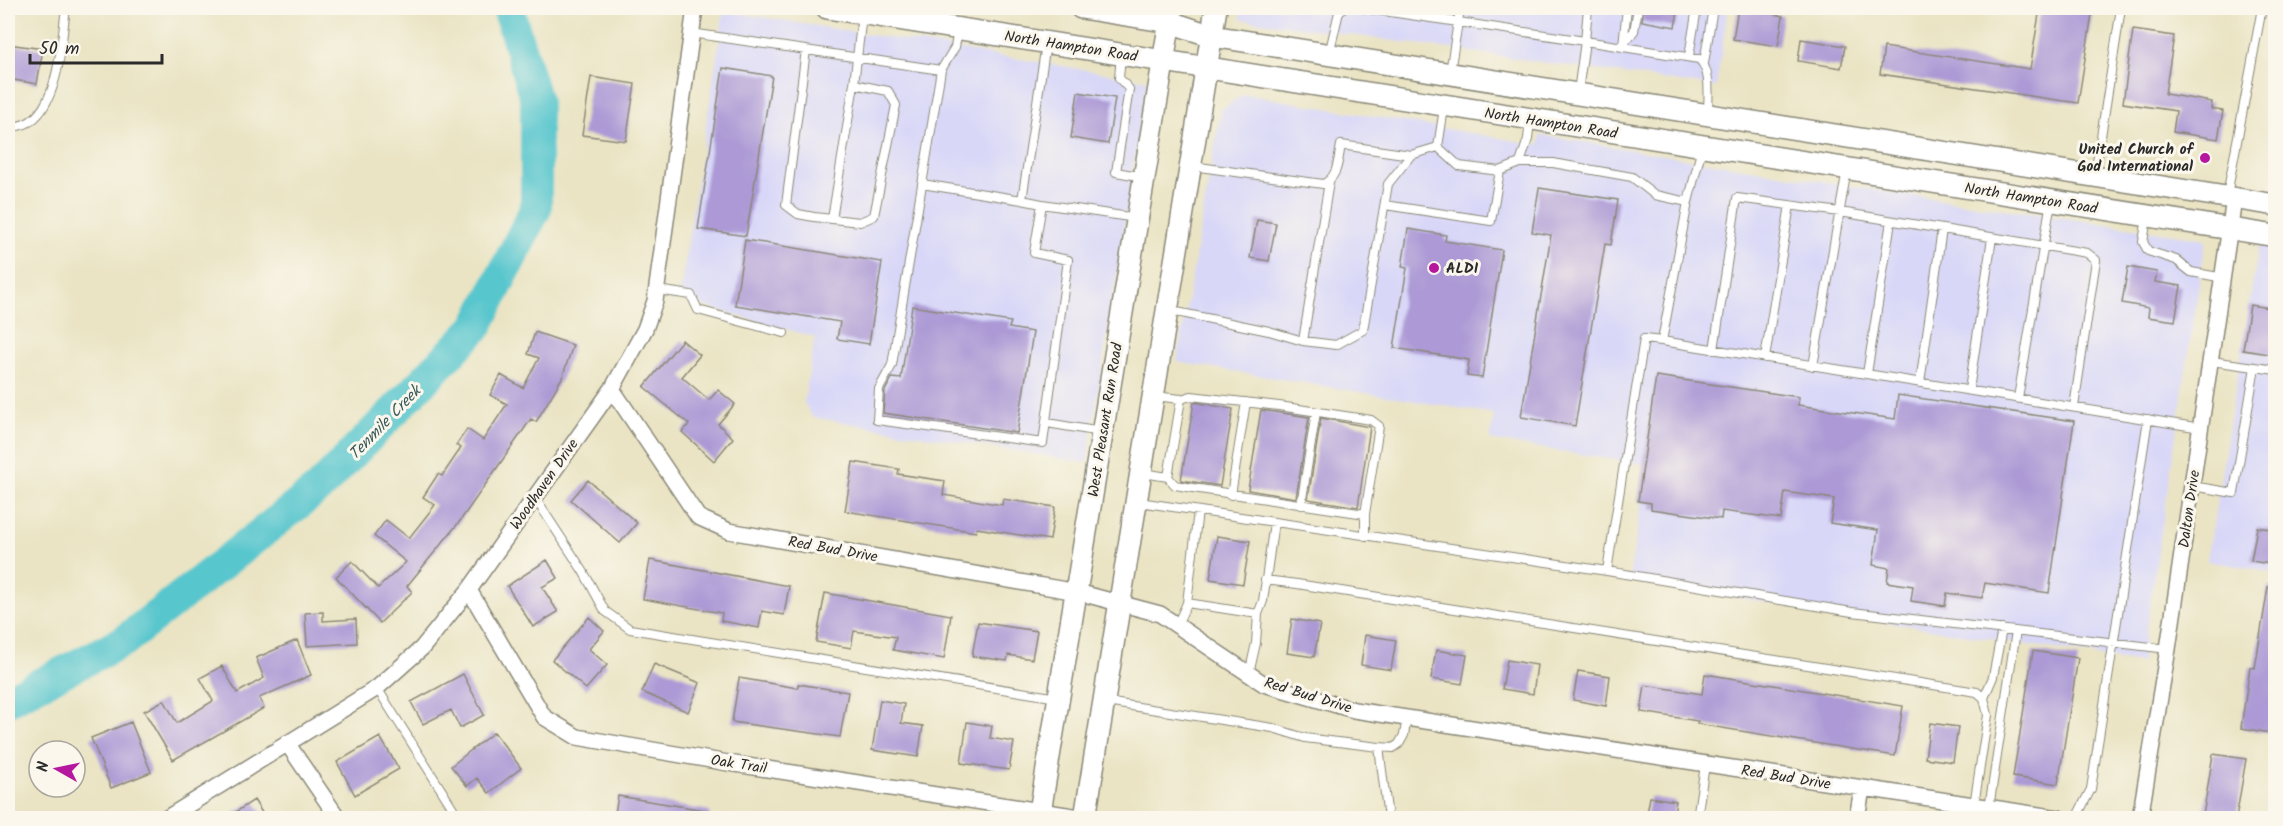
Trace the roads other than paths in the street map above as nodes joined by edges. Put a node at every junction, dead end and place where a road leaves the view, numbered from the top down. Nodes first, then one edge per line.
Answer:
1 (66, 8) edge
2 (695, 8) edge
3 (827, 8) edge
4 (1081, 8) edge
5 (1216, 8) edge
6 (1343, 8) edge
7 (1363, 8) edge
8 (1460, 8) edge
9 (1588, 8) edge
10 (1627, 8) edge
11 (1638, 8) edge
12 (1697, 8) edge
13 (1713, 8) edge
14 (2121, 8) edge
15 (2262, 8) edge
16 (863, 10) edge
17 (1126, 11) edge
18 (1410, 11) edge
19 (1171, 15) edge
20 (1458, 22) junction
21 (958, 28) junction
22 (691, 33) junction
23 (1212, 36) junction
24 (1585, 41) junction
25 (1046, 42) junction
26 (1622, 46) junction
27 (806, 50) junction
28 (1121, 54) junction
29 (1329, 54) junction
30 (1689, 56) junction
31 (856, 57) junction
32 (1164, 62) junction
33 (1704, 63) junction
34 (1207, 69) junction
35 (941, 70) junction
36 (1450, 74) junction
37 (854, 84) junction
38 (1578, 94) junction
39 (1444, 106) junction
40 (1708, 115) junction
41 (1530, 120) junction
42 (8, 126) edge
43 (1438, 147) junction
44 (1702, 147) junction
45 (1411, 155) junction
46 (1520, 163) junction
47 (1191, 166) junction
48 (1847, 169) junction
49 (1500, 171) junction
50 (2094, 177) junction
51 (1145, 178) junction
52 (1329, 182) junction
53 (922, 184) junction
54 (2230, 198) junction
55 (1022, 200) junction
56 (2050, 201) junction
57 (1688, 202) junction
58 (1042, 204) junction
59 (1385, 205) junction
60 (1790, 205) junction
61 (2276, 205) edge
62 (1840, 212) junction
63 (2148, 216) junction
64 (1139, 218) junction
65 (832, 219) junction
66 (1891, 220) junction
67 (1942, 229) junction
68 (2230, 230) junction
69 (2276, 236) edge
70 (1992, 238) junction
71 (2043, 246) junction
72 (2224, 278) junction
73 (657, 290) junction
74 (1167, 310) junction
75 (784, 333) dead end
76 (1304, 341) junction
77 (1662, 341) junction
78 (1714, 350) junction
79 (1765, 358) junction
80 (2211, 361) junction
81 (1813, 366) junction
82 (2255, 367) junction
83 (2276, 370) edge
84 (1867, 374) junction
85 (1920, 383) junction
86 (612, 388) junction
87 (1969, 390) junction
88 (1154, 396) junction
89 (2018, 398) junction
90 (1181, 399) junction
91 (1246, 402) junction
92 (2074, 407) junction
93 (1316, 412) junction
94 (2148, 419) junction
95 (1047, 423) junction
96 (2201, 428) junction
97 (1103, 432) junction
98 (1142, 472) junction
99 (1168, 477) junction
100 (2192, 486) junction
101 (1231, 495) junction
102 (535, 497) junction
103 (1137, 502) junction
104 (1301, 505) junction
105 (1198, 511) junction
106 (1365, 514) junction
107 (1274, 522) junction
108 (1365, 536) junction
109 (1606, 572) junction
110 (1266, 580) junction
111 (469, 590) junction
112 (1077, 592) junction
113 (1120, 603) junction
114 (1187, 603) junction
115 (1258, 614) junction
116 (1177, 625) junction
117 (2002, 629) junction
118 (2016, 631) junction
119 (2114, 642) junction
120 (2168, 649) junction
121 (1249, 674) junction
122 (377, 688) junction
123 (1059, 698) junction
124 (1984, 698) junction
125 (1104, 701) junction
126 (1407, 718) junction
127 (287, 743) junction
128 (1379, 747) junction
129 (1705, 765) junction
130 (1862, 789) junction
131 (1981, 807) junction
132 (1040, 814) edge
133 (1085, 818) edge
134 (167, 819) edge
135 (338, 819) edge
136 (459, 819) edge
137 (1388, 819) edge
138 (1697, 819) edge
139 (1857, 819) edge
140 (2059, 819) edge
141 (2076, 819) edge
142 (2140, 819) edge

1 - 42 lane
2 - 22 street, Woodhaven Drive
3 - 16 main road, North Hampton Road
4 - 17 main road, North Hampton Road
5 - 23 main road
6 - 29 lane
7 - 18 lane
8 - 20 lane
9 - 24 lane
10 - 26 lane
11 - 26 lane
12 - 30 lane
13 - 33 lane
14 - 50 lane
15 - 54 lane
16 - 21 main road, North Hampton Road
16 - 31 lane
17 - 19 main road, North Hampton Road
18 - 20 lane
19 - 23 main road, North Hampton Road
19 - 32 main road, West Pleasant Run Road
20 - 24 lane
20 - 36 lane
21 - 25 main road, North Hampton Road
21 - 35 lane
22 - 27 lane
22 - 73 street, Woodhaven Drive
23 - 29 main road, North Hampton Road
23 - 34 main road
24 - 26 lane
24 - 38 lane
25 - 28 main road, North Hampton Road
25 - 55 lane
26 - 30 lane
27 - 31 lane
27 - 65 lane
28 - 32 main road, North Hampton Road
28 - 51 lane
29 - 36 main road, North Hampton Road
30 - 33 lane
31 - 35 lane
31 - 37 lane
32 - 34 main road, North Hampton Road
32 - 51 main road, West Pleasant Run Road
33 - 40 lane
34 - 39 main road, North Hampton Road
34 - 47 main road
35 - 53 lane
36 - 38 main road, North Hampton Road
36 - 39 main road
37 - 65 lane
37 - 65 lane
38 - 40 main road, North Hampton Road
39 - 41 main road, North Hampton Road
39 - 43 lane
40 - 44 main road
40 - 50 main road, North Hampton Road
41 - 44 main road, North Hampton Road
41 - 46 lane
43 - 45 lane
43 - 49 lane
44 - 48 main road, North Hampton Road
44 - 57 lane
45 - 52 lane
45 - 59 lane
46 - 49 lane
46 - 57 lane
47 - 52 lane
47 - 74 main road
48 - 56 main road, North Hampton Road
48 - 62 lane
49 - 59 lane
50 - 54 main road, North Hampton Road
51 - 64 main road, West Pleasant Run Road
52 - 76 lane
53 - 55 lane
53 - 95 lane
54 - 61 main road, North Hampton Road
54 - 68 street, Dalton Drive
55 - 58 lane
56 - 63 main road, North Hampton Road
56 - 71 lane
57 - 77 lane
58 - 64 lane
58 - 95 lane
59 - 76 lane
60 - 62 lane
60 - 78 lane
60 - 79 lane
62 - 66 lane
62 - 81 lane
63 - 68 main road, North Hampton Road
63 - 72 lane
64 - 97 main road, West Pleasant Run Road
66 - 67 lane
66 - 84 lane
67 - 70 lane
67 - 85 lane
68 - 69 main road, North Hampton Road
68 - 72 street, Dalton Drive
70 - 71 lane
70 - 87 lane
71 - 89 lane
71 - 92 lane
72 - 80 street, Dalton Drive
73 - 75 lane
73 - 86 street, Woodhaven Drive
74 - 76 lane
74 - 88 main road
77 - 78 lane
77 - 109 lane
78 - 79 lane
79 - 81 lane
80 - 82 lane
80 - 96 street, Dalton Drive
81 - 84 lane
82 - 83 lane
82 - 100 lane
84 - 85 lane
85 - 87 lane
86 - 102 street, Woodhaven Drive
86 - 112 street, Red Bud Drive
87 - 89 lane
88 - 90 lane
88 - 98 main road
89 - 92 lane
90 - 91 lane
90 - 99 lane
91 - 93 lane
91 - 101 lane
92 - 94 lane
93 - 104 lane
93 - 106 lane
94 - 96 lane
94 - 119 lane
95 - 97 lane
96 - 100 street, Dalton Drive
97 - 112 main road, West Pleasant Run Road
98 - 99 lane
98 - 103 main road
99 - 101 lane
100 - 120 street, Dalton Drive
101 - 104 lane
102 - 111 street, Woodhaven Drive
102 - 123 lane
103 - 105 lane
103 - 113 main road
104 - 106 lane
105 - 107 lane
105 - 114 lane
106 - 108 lane
107 - 108 lane
107 - 110 lane
108 - 109 lane
109 - 117 lane
110 - 115 lane
110 - 124 lane
111 - 122 street, Woodhaven Drive
111 - 132 street, Oak Trail
112 - 113 street, Red Bud Drive
112 - 123 main road, West Pleasant Run Road
113 - 116 street, Red Bud Drive
113 - 125 main road
114 - 115 lane
114 - 116 lane
115 - 121 lane
116 - 121 street, Red Bud Drive
117 - 118 lane
117 - 124 lane
118 - 119 lane
118 - 131 lane
119 - 120 lane
119 - 141 lane
120 - 142 street, Dalton Drive
121 - 126 street, Red Bud Drive
122 - 127 street, Woodhaven Drive
122 - 136 lane
123 - 132 main road, West Pleasant Run Road
124 - 131 lane
125 - 128 lane
125 - 133 main road
126 - 128 lane
126 - 129 street, Red Bud Drive
127 - 134 street, Woodhaven Drive
127 - 135 street
128 - 137 lane
129 - 130 street, Red Bud Drive
129 - 138 lane
130 - 131 street, Red Bud Drive
130 - 139 street
131 - 140 street, Red Bud Drive
132 - 133 street, Oak Trail

